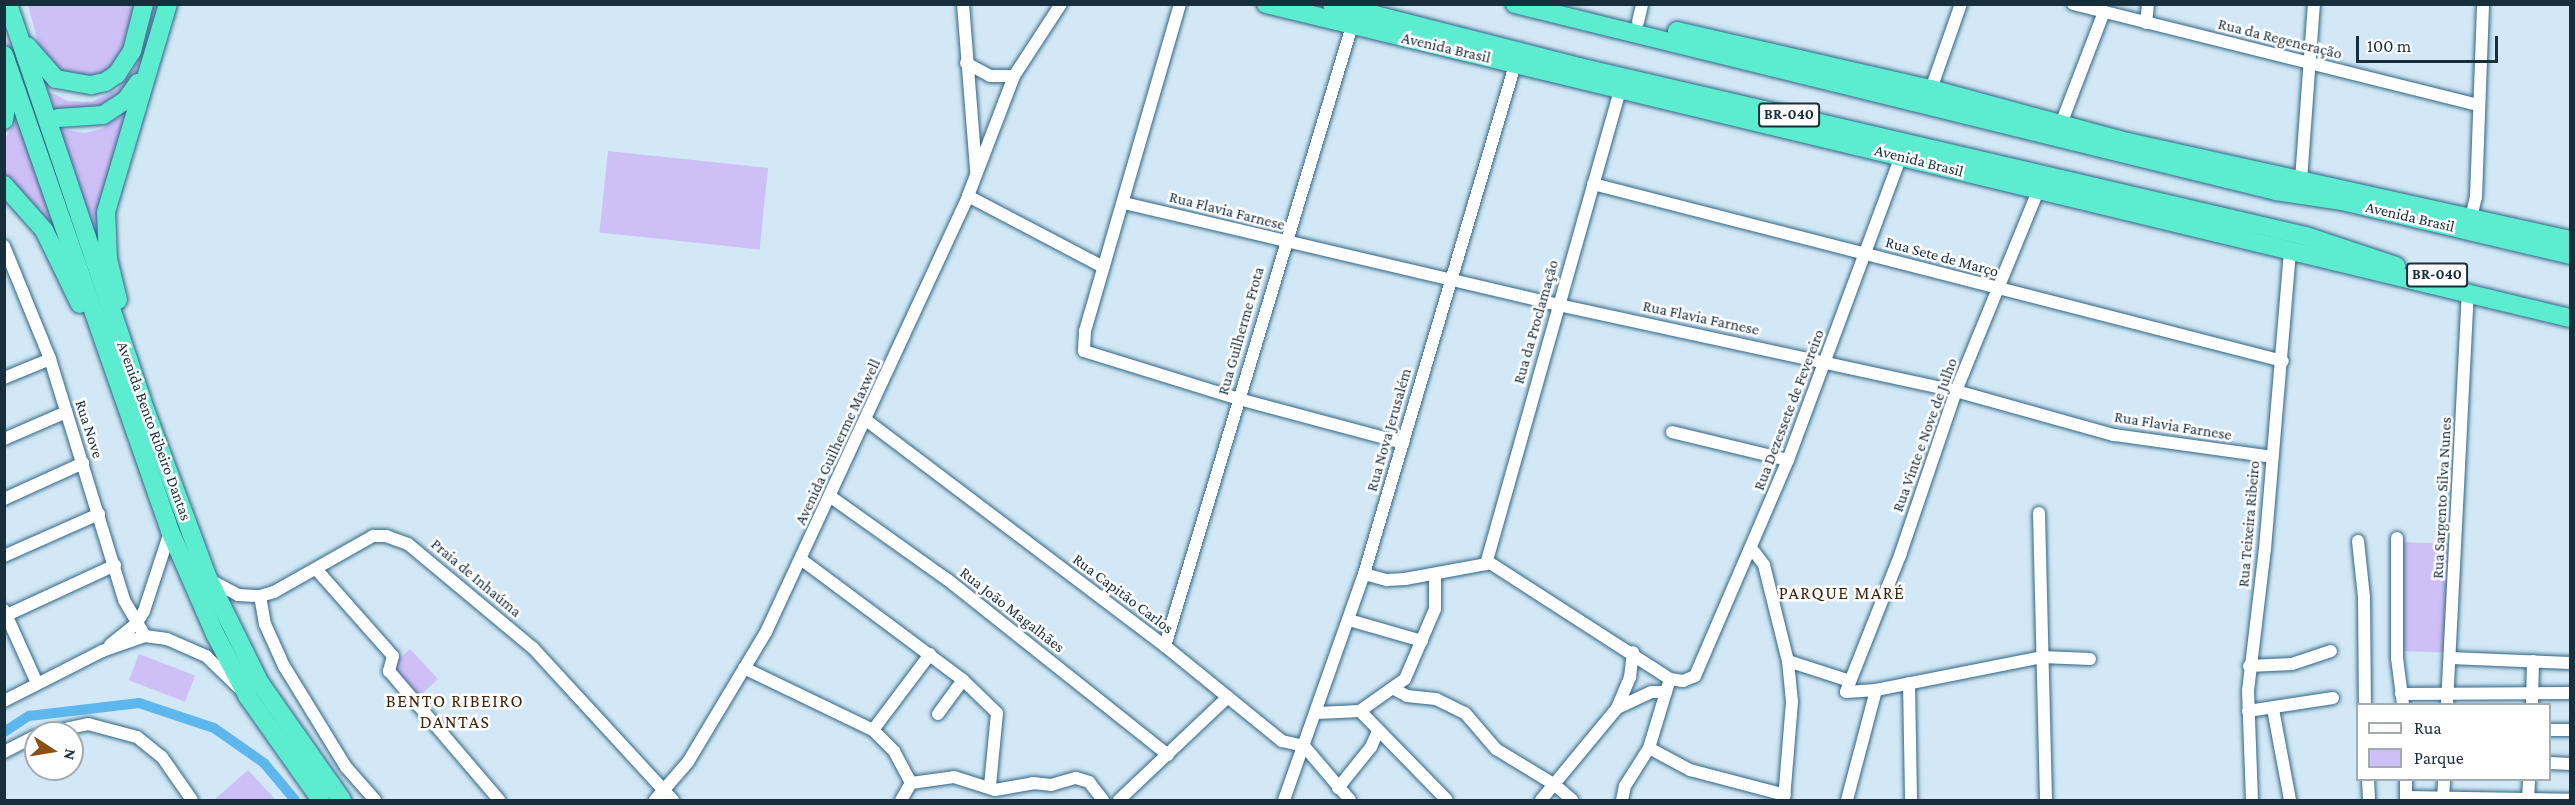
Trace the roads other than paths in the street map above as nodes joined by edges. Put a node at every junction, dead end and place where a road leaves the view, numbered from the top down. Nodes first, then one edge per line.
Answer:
1 (144, 4) edge
2 (168, 4) edge
3 (963, 4) edge
4 (1062, 4) edge
5 (1180, 4) edge
6 (1266, 4) edge
7 (1332, 4) edge
8 (1515, 4) edge
9 (1567, 4) edge
10 (1961, 4) edge
11 (2073, 4) edge
12 (2148, 4) edge
13 (2314, 4) edge
14 (2483, 4) edge
15 (10, 10) edge
16 (2104, 12) junction
17 (1640, 13) edge
18 (2146, 23) junction
19 (1352, 26) junction
20 (19, 36) junction
21 (4, 55) edge
22 (966, 63) junction
23 (2308, 64) junction
24 (1515, 65) junction
25 (1788, 70) junction
26 (145, 74) junction
27 (11, 75) junction
28 (1014, 76) junction
29 (1620, 89) junction
30 (1931, 89) junction
31 (2480, 105) junction
32 (58, 118) dead end
33 (4, 120) edge
34 (2061, 124) junction
35 (2128, 142) junction
36 (1901, 156) junction
37 (2034, 172) junction
38 (976, 174) junction
39 (2301, 180) junction
40 (1593, 184) junction
41 (4, 185) edge
42 (2038, 191) junction
43 (968, 196) junction
44 (1124, 203) junction
45 (2110, 208) junction
46 (2471, 218) junction
47 (2571, 240) edge
48 (1284, 242) junction
49 (4, 246) edge
50 (2290, 251) junction
51 (1867, 255) junction
52 (2571, 255) edge
53 (1103, 267) junction
54 (1450, 279) junction
55 (1997, 288) junction
56 (2468, 293) junction
57 (1558, 305) junction
58 (2571, 306) edge
59 (2571, 318) edge
60 (50, 359) junction
61 (2283, 361) junction
62 (1826, 362) junction
63 (116, 374) junction
64 (4, 378) edge
65 (1956, 392) junction
66 (1239, 399) junction
67 (142, 401) junction
68 (66, 412) junction
69 (866, 420) junction
70 (1672, 432) dead end
71 (4, 439) edge
72 (1403, 443) junction
73 (2272, 457) junction
74 (1788, 460) junction
75 (83, 463) junction
76 (831, 497) junction
77 (4, 499) edge
78 (2039, 513) dead end
79 (99, 514) junction
80 (170, 531) junction
81 (2397, 538) dead end
82 (2358, 541) dead end
83 (1752, 549) junction
84 (4, 556) edge
85 (802, 560) junction
86 (1486, 563) junction
87 (116, 565) junction
88 (316, 569) junction
89 (1364, 574) junction
90 (1435, 575) junction
91 (208, 578) junction
92 (260, 596) junction
93 (6, 612) edge
94 (1349, 620) junction
95 (136, 624) junction
96 (145, 636) junction
97 (1422, 641) junction
98 (1165, 646) junction
99 (103, 650) junction
100 (2331, 651) dead end
101 (1633, 652) junction
102 (930, 654) junction
103 (2042, 657) junction
104 (2450, 658) junction
105 (2090, 659) dead end
106 (1788, 661) junction
107 (2533, 661) junction
108 (2571, 663) edge
109 (2249, 666) junction
110 (744, 668) junction
111 (1670, 679) junction
112 (963, 680) junction
113 (37, 683) junction
114 (1909, 683) junction
115 (1848, 686) junction
116 (1394, 689) junction
117 (1876, 690) junction
118 (1666, 692) junction
119 (2571, 693) edge
120 (248, 697) junction
121 (1228, 697) junction
122 (2333, 698) dead end
123 (2532, 698) edge
124 (2402, 699) edge
125 (2447, 699) edge
126 (4, 701) edge
127 (2365, 703) edge
128 (1617, 708) junction
129 (2273, 709) junction
130 (1359, 711) junction
131 (2248, 711) junction
132 (1317, 713) junction
133 (938, 714) dead end
134 (84, 725) edge
135 (873, 730) junction
136 (1378, 730) junction
137 (2551, 730) edge
138 (2571, 730) edge
139 (24, 740) edge
140 (6, 746) edge
141 (1304, 746) junction
142 (1649, 748) junction
143 (1168, 755) junction
144 (2551, 763) edge
145 (2571, 764) edge
146 (2368, 781) edge
147 (2406, 781) edge
148 (2444, 781) edge
149 (2529, 781) edge
150 (911, 783) junction
151 (1556, 785) junction
152 (990, 786) junction
153 (1338, 788) junction
154 (670, 795) edge
155 (1784, 798) edge
156 (2406, 799) edge
157 (2443, 799) edge
158 (1349, 800) edge
159 (2528, 800) edge
160 (2571, 800) edge
161 (192, 801) edge
162 (321, 801) edge
163 (342, 801) edge
164 (375, 801) edge
165 (499, 801) edge
166 (655, 801) edge
167 (902, 801) edge
168 (1103, 801) edge
169 (1119, 801) edge
170 (1284, 801) edge
171 (1447, 801) edge
172 (1541, 801) edge
173 (1572, 801) edge
174 (1622, 801) edge
175 (1847, 801) edge
176 (1911, 801) edge
177 (2046, 801) edge
178 (2252, 801) edge
179 (2290, 801) edge
180 (2369, 801) edge

1 - 20 highway
2 - 26 highway
3 - 22 street
4 - 28 street, Avenida Guilherme Maxwell
5 - 44 street
6 - 19 highway, Avenida Brasil
7 - 37 highway, Avenida Brasil / BR-040
8 - 25 highway, Avenida Brasil / BR-040
9 - 17 highway, Avenida Brasil
10 - 30 street
11 - 16 street, Rua da Regeneração
12 - 18 street
13 - 23 street
14 - 31 street
15 - 20 highway, Avenida Bento Ribeiro Dantas
16 - 18 street, Rua da Regeneração
16 - 34 street
17 - 30 highway, Avenida Brasil
18 - 23 street, Rua da Regeneração
19 - 24 highway, Avenida Brasil
19 - 48 street, Rua Guilherme Frota
20 - 67 highway, Avenida Bento Ribeiro Dantas
21 - 27 highway, Avenida Bento Ribeiro Dantas
22 - 28 street
22 - 38 street
23 - 31 street, Rua da Regeneração
23 - 39 street
24 - 29 highway, Avenida Brasil
24 - 54 street, Rua Nova Jerusalém
25 - 35 highway
25 - 52 highway, Avenida Brasil / BR-040
26 - 32 highway
26 - 67 highway
27 - 33 highway
27 - 63 highway, Avenida Bento Ribeiro Dantas
28 - 38 street, Avenida Guilherme Maxwell
29 - 36 highway, Avenida Brasil
29 - 40 street, Rua da Proclamação
30 - 34 highway, Avenida Brasil
31 - 46 street
34 - 35 highway, Avenida Brasil
35 - 39 highway, Avenida Brasil
36 - 42 highway, Avenida Brasil
36 - 51 street, Rua Dezessete de Fevereiro
37 - 45 highway
37 - 58 highway, Avenida Brasil / BR-040
38 - 43 street, Avenida Guilherme Maxwell
39 - 46 highway, Avenida Brasil
40 - 51 street, Rua Sete de Março
40 - 57 street, Rua da Proclamação
41 - 63 highway
42 - 45 highway, Avenida Brasil
42 - 55 street, Rua Vinte e Nove de Julho
43 - 53 street
43 - 69 street, Avenida Guilherme Maxwell
44 - 48 street, Rua Flavia Farnese
44 - 53 street
45 - 50 highway, Avenida Brasil
46 - 47 highway, Avenida Brasil
48 - 54 street, Rua Flavia Farnese
48 - 66 street, Rua Guilherme Frota
49 - 60 street, Rua Nove
50 - 56 highway, Avenida Brasil
50 - 61 street, Rua Teixeira Ribeiro
51 - 55 street, Rua Sete de Março
51 - 62 street, Rua Dezessete de Fevereiro
53 - 66 street
54 - 57 street, Rua Flavia Farnese
54 - 72 street, Rua Nova Jerusalém
55 - 61 street, Rua Sete de Março
55 - 65 street, Rua Vinte e Nove de Julho
56 - 59 highway, Avenida Brasil
56 - 104 street, Rua Sargento Silva Nunes
57 - 62 street, Rua Flavia Farnese
57 - 86 street, Rua da Proclamação
60 - 64 street
60 - 68 street, Rua Nove
61 - 73 street, Rua Teixeira Ribeiro
62 - 65 street, Rua Flavia Farnese
62 - 74 street, Rua Dezessete de Fevereiro
63 - 80 highway, Avenida Bento Ribeiro Dantas
65 - 73 street, Rua Flavia Farnese
65 - 115 street, Rua Vinte e Nove de Julho
66 - 72 street
66 - 98 street, Rua Guilherme Frota
67 - 91 highway, Avenida Bento Ribeiro Dantas
68 - 71 street
68 - 75 street, Rua Nove
69 - 76 street, Avenida Guilherme Maxwell
69 - 98 street, Rua Capitão Carlos
70 - 74 street
72 - 89 street, Rua Nova Jerusalém
73 - 109 street, Rua Teixeira Ribeiro
74 - 83 street, Rua Dezessete de Fevereiro
75 - 77 street
75 - 79 street, Rua Nove
76 - 85 street, Avenida Guilherme Maxwell
76 - 143 street, Rua João Magalhães
78 - 103 street
79 - 84 street
79 - 87 street, Rua Nove
80 - 95 street
80 - 120 highway, Avenida Bento Ribeiro Dantas
81 - 124 street
82 - 127 street
83 - 106 street
83 - 111 street, Rua Dezessete de Fevereiro
85 - 102 street
85 - 110 street, Avenida Guilherme Maxwell
86 - 90 street
86 - 101 street
87 - 93 street
87 - 95 street, Rua Nove
88 - 92 street, Praia de Inhaúma
88 - 154 street, Praia de Inhaúma
88 - 165 street
89 - 90 street
89 - 94 street, Rua Nova Jerusalém
90 - 97 street
91 - 92 street
91 - 163 highway, Avenida Bento Ribeiro Dantas
92 - 164 street
93 - 113 street
94 - 97 street
94 - 132 street, Rua Nova Jerusalém
95 - 96 street, Rua Nove
95 - 99 street
96 - 99 street
96 - 120 street
97 - 116 street
98 - 121 street, Rua Capitão Carlos
99 - 113 street
100 - 109 street
101 - 111 street
101 - 128 street
102 - 112 street
102 - 135 street
103 - 105 street
103 - 114 street
103 - 177 street
104 - 107 street
104 - 125 street, Rua Sargento Silva Nunes
106 - 115 street
106 - 155 street
107 - 108 street
107 - 123 street
109 - 131 street, Rua Teixeira Ribeiro
110 - 135 street
110 - 154 street, Avenida Guilherme Maxwell
111 - 118 street
112 - 133 street
112 - 152 street
113 - 126 street
114 - 117 street
114 - 176 street
115 - 117 street
116 - 130 street
116 - 151 street
117 - 175 street
118 - 128 street
118 - 142 street
119 - 123 street
120 - 162 highway, Avenida Bento Ribeiro Dantas
121 - 141 street, Rua Capitão Carlos
121 - 143 street
122 - 129 street
123 - 125 street
124 - 125 street
128 - 151 street
129 - 131 street
129 - 179 street
130 - 132 street
130 - 136 street
131 - 178 street, Rua Teixeira Ribeiro
132 - 141 street, Rua Nova Jerusalém
134 - 161 street
135 - 150 street
136 - 153 street
136 - 171 street
137 - 138 street
139 - 140 street
141 - 153 street
141 - 170 street, Rua Nova Jerusalém
142 - 155 street
142 - 174 street
143 - 169 street
144 - 145 street
146 - 180 street
147 - 156 street
148 - 157 street
149 - 159 street
150 - 152 street
150 - 167 street
151 - 172 street
151 - 173 street
152 - 168 street
153 - 158 street
154 - 166 street, Avenida Guilherme Maxwell
156 - 157 street
157 - 159 street
159 - 160 street

